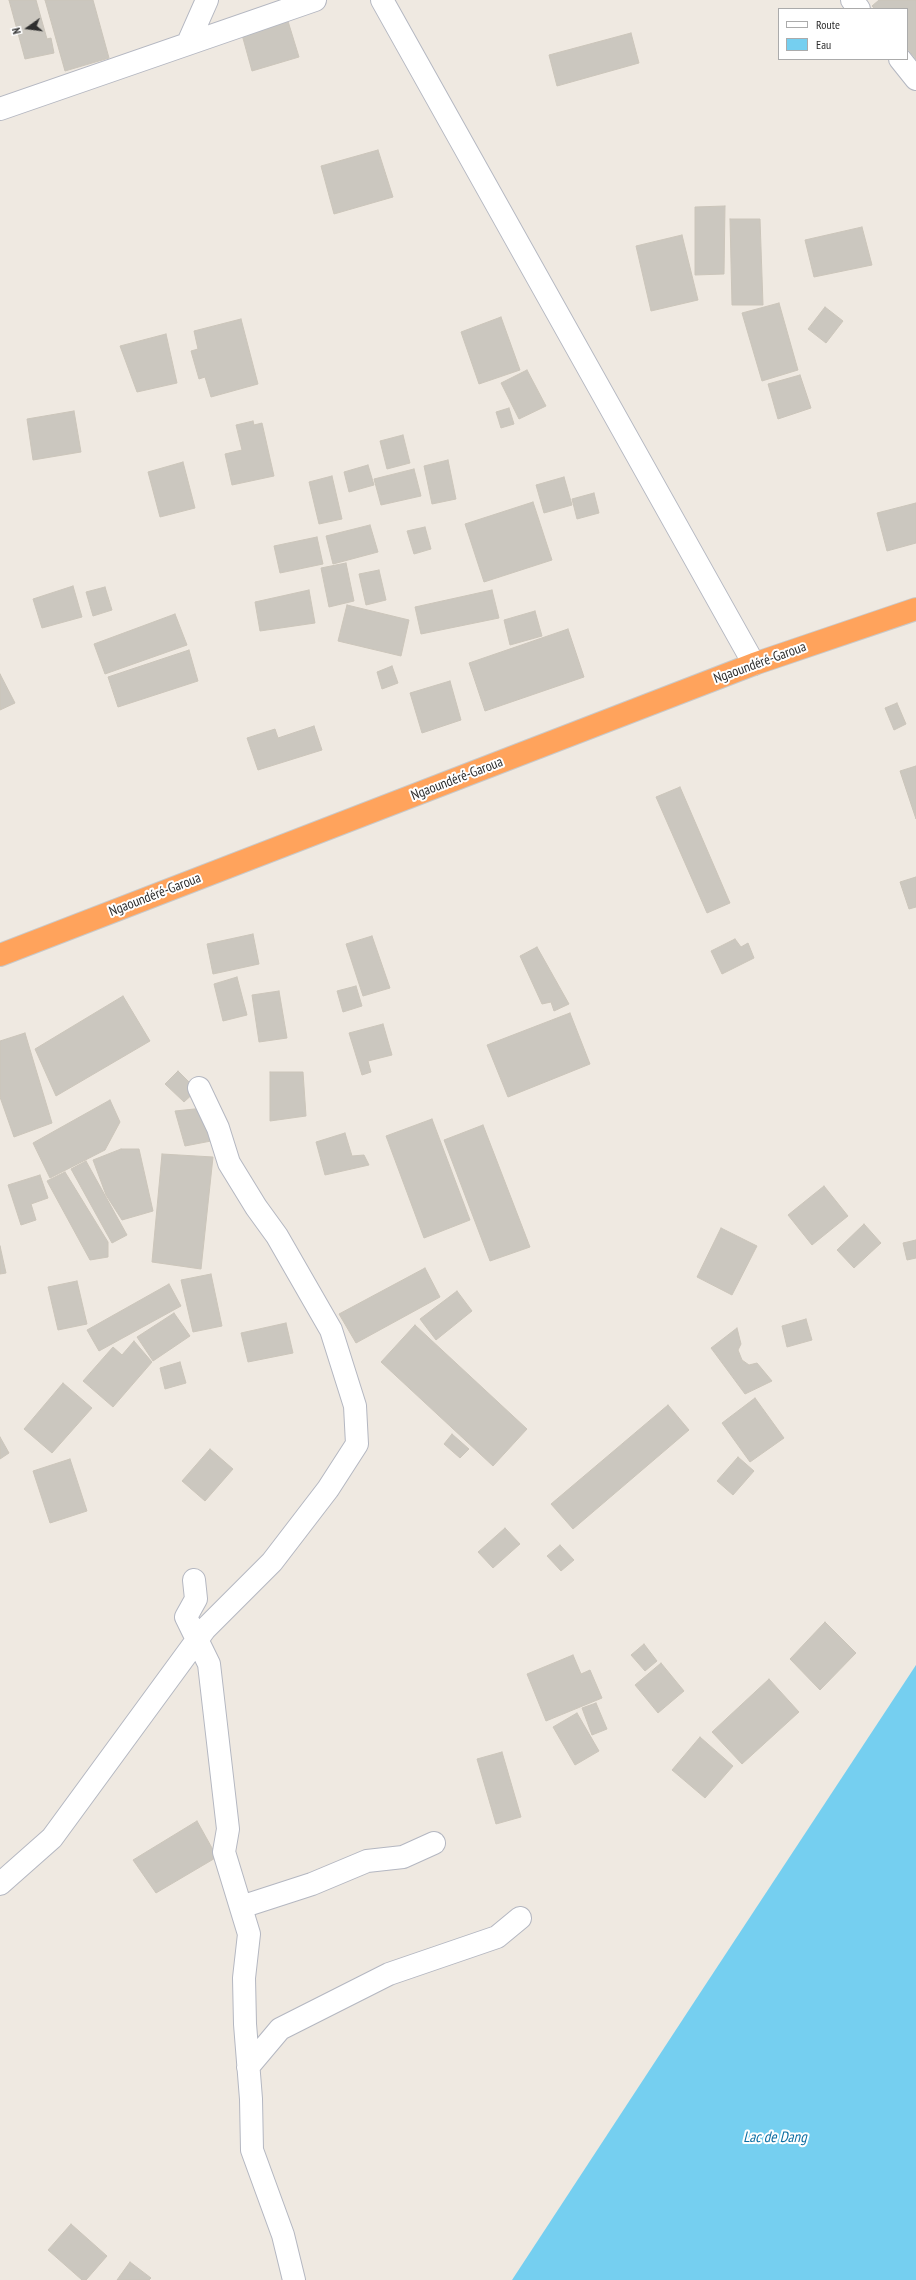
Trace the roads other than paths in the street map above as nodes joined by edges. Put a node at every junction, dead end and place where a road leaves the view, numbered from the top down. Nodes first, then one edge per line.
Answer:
1 (207, 0) edge
2 (315, 0) edge
3 (382, 0) edge
4 (852, 0) edge
5 (858, 8) edge
6 (188, 43) junction
7 (901, 60) edge
8 (916, 79) edge
9 (0, 109) edge
10 (916, 609) edge
11 (754, 664) junction
12 (0, 955) edge
13 (199, 1088) dead end
14 (194, 1580) dead end
15 (197, 1640) junction
16 (434, 1842) dead end
17 (0, 1884) edge
18 (240, 1907) junction
19 (520, 1918) dead end
20 (248, 2067) junction
21 (294, 2280) edge

1 - 6 street
2 - 6 street
3 - 11 street
4 - 5 street
6 - 9 street
7 - 8 street
10 - 11 highway, Ngaoundéré-Garoua
11 - 12 highway, Ngaoundéré-Garoua
13 - 15 street
14 - 15 street
15 - 17 street
15 - 18 street
16 - 18 street
18 - 20 street
19 - 20 street
20 - 21 street

